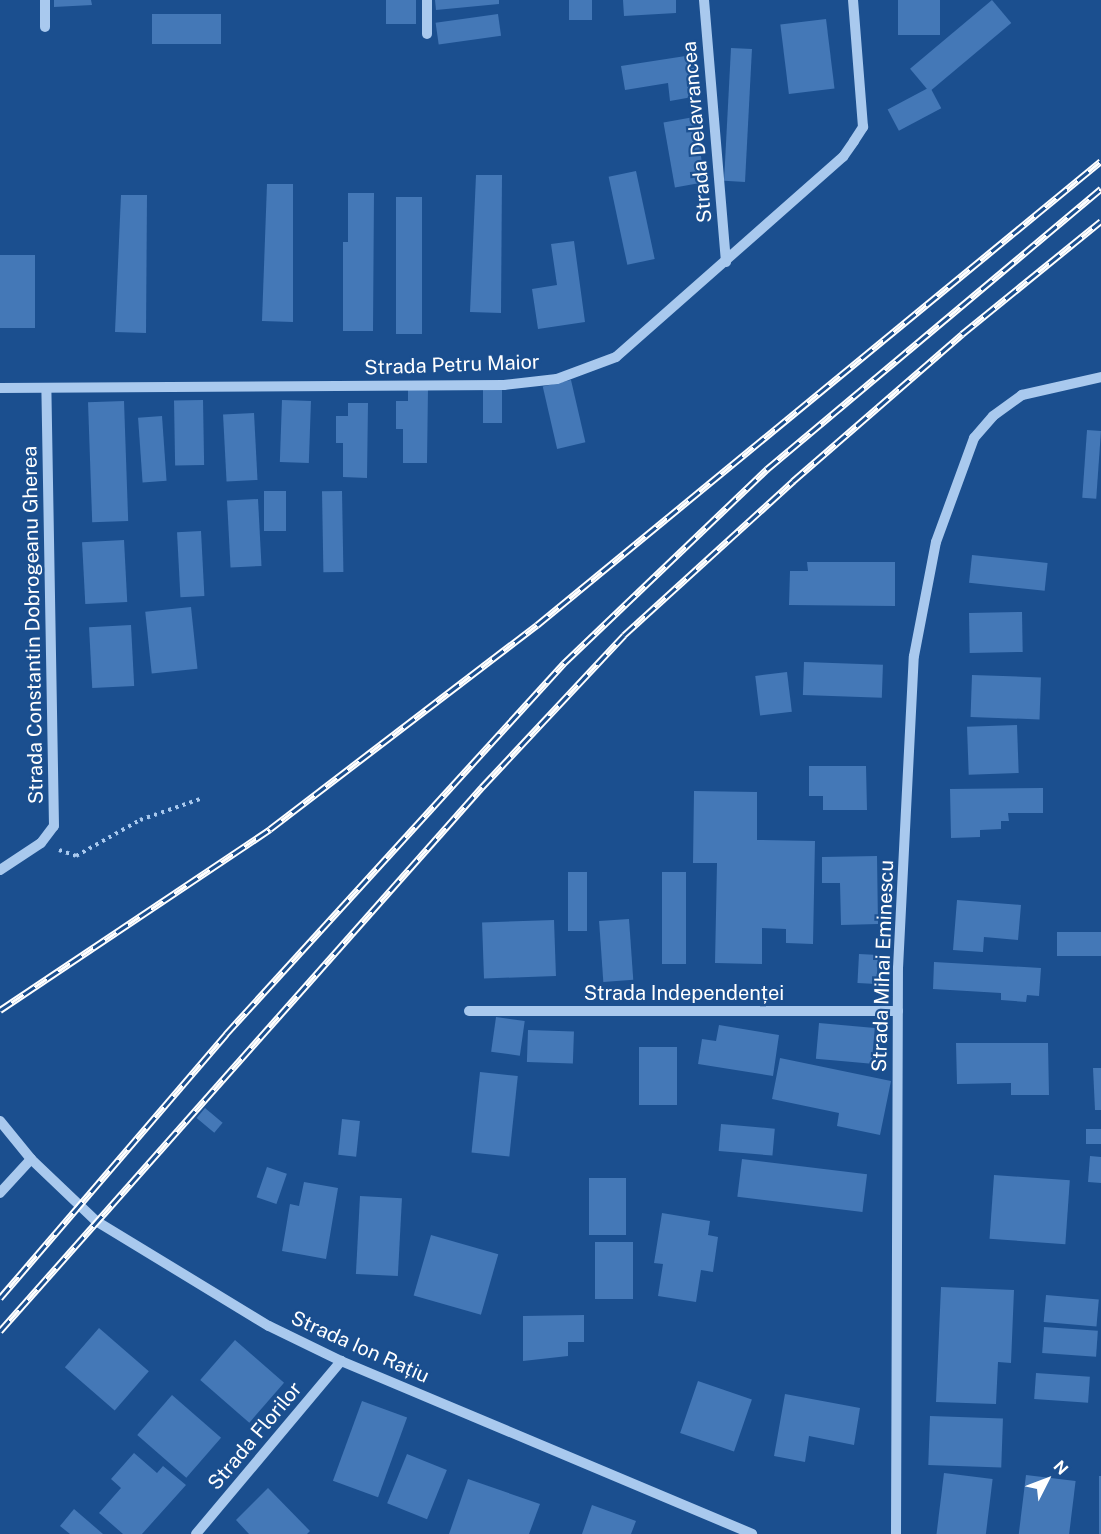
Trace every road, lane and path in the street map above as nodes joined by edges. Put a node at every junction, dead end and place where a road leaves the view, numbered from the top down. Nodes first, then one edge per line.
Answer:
1 (45, 0) edge
2 (427, 0) edge
3 (704, 0) edge
4 (853, 0) edge
5 (45, 27) dead end
6 (427, 33) dead end
7 (726, 262) junction
8 (1101, 377) edge
9 (0, 388) edge
10 (46, 388) junction
11 (200, 799) dead end
12 (41, 843) junction
13 (0, 870) edge
14 (469, 1011) dead end
15 (898, 1011) junction
16 (0, 1121) edge
17 (31, 1159) junction
18 (0, 1193) edge
19 (341, 1361) junction
20 (196, 1534) edge
21 (752, 1534) edge
22 (896, 1534) edge

1 - 5 street
2 - 6 street
3 - 7 street, Strada Delavrancea
4 - 7 street, Strada Petru Maior
7 - 10 street, Strada Petru Maior
8 - 15 street, Strada Mihai Eminescu
9 - 10 street, Strada Petru Maior
10 - 12 street, Strada Constantin Dobrogeanu Gherea
11 - 12 path
12 - 13 street, Strada Constantin Dobrogeanu Gherea
14 - 15 street, Strada Independenței
15 - 22 street, Strada Mihai Eminescu
16 - 17 street, Strada Ion Rațiu
17 - 18 street
17 - 19 street, Strada Ion Rațiu
19 - 20 street, Strada Florilor
19 - 21 street, Strada Ion Rațiu

